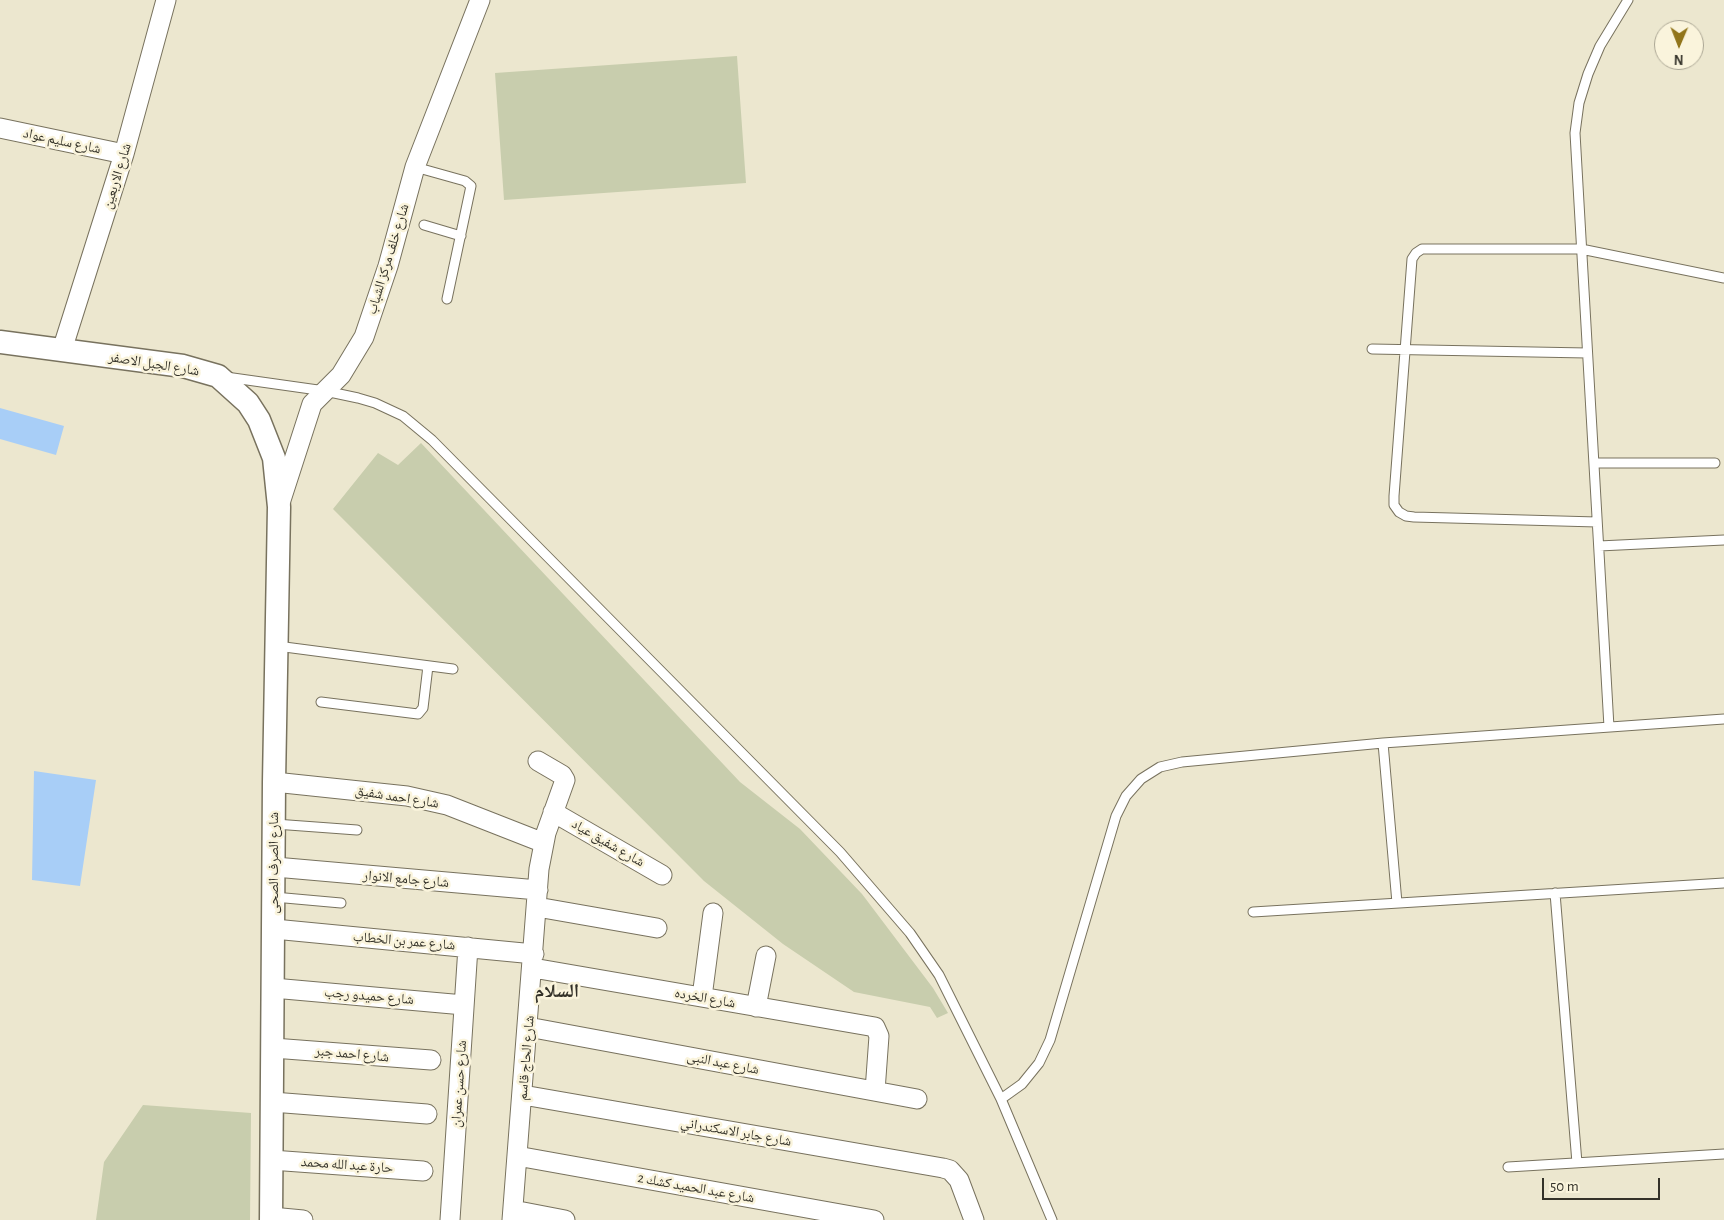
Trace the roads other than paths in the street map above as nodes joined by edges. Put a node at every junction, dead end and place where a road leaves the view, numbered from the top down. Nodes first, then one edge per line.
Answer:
1 (166, 0) edge
2 (480, 0) edge
3 (1628, 0) edge
4 (0, 128) edge
5 (124, 154) junction
6 (415, 167) junction
7 (424, 225) dead end
8 (461, 236) junction
9 (1581, 249) junction
10 (1724, 278) edge
11 (447, 298) dead end
12 (0, 342) edge
13 (1372, 349) dead end
14 (1405, 349) junction
15 (62, 350) junction
16 (1587, 353) junction
17 (218, 376) junction
18 (325, 391) junction
19 (1594, 463) junction
20 (1714, 463) dead end
21 (279, 507) junction
22 (1597, 522) junction
23 (1724, 540) edge
24 (1599, 546) junction
25 (276, 646) junction
26 (428, 666) junction
27 (453, 669) dead end
28 (321, 702) dead end
29 (1724, 719) edge
30 (1609, 728) junction
31 (1383, 743) junction
32 (538, 762) dead end
33 (274, 782) junction
34 (553, 812) junction
35 (274, 824) junction
36 (356, 830) dead end
37 (544, 843) junction
38 (274, 868) junction
39 (662, 874) dead end
40 (1724, 883) edge
41 (1555, 893) junction
42 (274, 897) junction
43 (538, 898) junction
44 (342, 903) dead end
45 (1398, 903) junction
46 (1253, 912) dead end
47 (712, 913) dead end
48 (657, 928) dead end
49 (274, 929) junction
50 (468, 947) junction
51 (766, 956) dead end
52 (533, 961) junction
53 (273, 988) junction
54 (702, 997) junction
55 (464, 1005) junction
56 (756, 1007) junction
57 (528, 1027) junction
58 (273, 1048) junction
59 (431, 1060) dead end
60 (875, 1091) junction
61 (523, 1095) junction
62 (917, 1099) dead end
63 (1001, 1099) junction
64 (272, 1102) junction
65 (427, 1114) dead end
66 (1724, 1154) edge
67 (518, 1156) junction
68 (271, 1160) junction
69 (1576, 1163) junction
70 (1508, 1168) dead end
71 (423, 1171) dead end
72 (513, 1215) edge
73 (271, 1219) edge
74 (303, 1220) edge
75 (450, 1220) edge
76 (565, 1220) edge
77 (874, 1220) edge
78 (974, 1220) edge
79 (1052, 1220) edge

1 - 5 street, شارع الاربعين
2 - 6 street, شارع خلف مركز الشباب
3 - 9 lane
4 - 5 street, شارع سليم عواد
5 - 15 street, شارع الاربعين
6 - 8 lane
6 - 18 street, شارع خلف مركز الشباب
7 - 8 lane
8 - 11 lane
9 - 10 lane
9 - 14 lane
9 - 16 lane
12 - 15 street, شارع الجبل الاصفر
13 - 14 lane
14 - 16 lane
14 - 22 lane
15 - 17 street, شارع الجبل الاصفر
16 - 19 lane
17 - 18 lane
17 - 21 street, شارع الجبل الاصفر
18 - 21 street, شارع خلف مركز الشباب
18 - 63 lane
19 - 20 lane
19 - 22 lane
21 - 25 street, شارع الصرف الصحى
22 - 24 lane
23 - 24 lane
24 - 30 lane
25 - 26 lane
25 - 33 street, شارع الصرف الصحى
26 - 27 lane
26 - 28 lane
29 - 30 lane
30 - 31 lane
31 - 45 lane
31 - 63 lane
32 - 34 street, شارع الحاج قاسم
33 - 35 street, شارع الصرف الصحى
33 - 37 street, شارع احمد شفيق
34 - 37 street, شارع الحاج قاسم
34 - 39 street, شارع شفيق عياد
35 - 36 lane
35 - 38 street, شارع الصرف الصحى
37 - 43 street, شارع الحاج قاسم
38 - 42 street, شارع الصرف الصحى
38 - 43 street, شارع جامع الانوار
40 - 41 lane
41 - 45 lane
41 - 69 lane
42 - 44 lane
42 - 49 street, شارع الصرف الصحى
43 - 48 street, شارع جامع الانوار
43 - 52 street, شارع الحاج قاسم
45 - 46 lane
47 - 54 street
49 - 50 street, شارع عمر بن الخطاب
49 - 53 street, شارع الصرف الصحى
50 - 52 street, شارع عمر بن الخطاب
50 - 55 street, شارع حسن عمران
51 - 56 street
52 - 54 street, شارع الخرده
52 - 57 street, شارع الحاج قاسم
53 - 55 street, شارع حميدو رجب
53 - 58 street, شارع الصرف الصحى
54 - 56 street, شارع الخرده
55 - 75 street, شارع حسن عمران
56 - 60 street, شارع الخرده
57 - 60 street, شارع عبد النبى
57 - 61 street, شارع الحاج قاسم
58 - 59 street, شارع احمد جبر
58 - 64 street, شارع الصرف الصحى
60 - 62 street, شارع عبد النبى
61 - 67 street, شارع الحاج قاسم
61 - 78 street, شارع جابر الاسكندراني
63 - 79 lane
64 - 65 street
64 - 68 street, شارع الصرف الصحى
66 - 69 lane
67 - 72 street, شارع الحاج قاسم
67 - 77 street, شارع عبد الحميد كشك 2
68 - 71 street, حارة عبد الله محمد
68 - 73 street, شارع الصرف الصحى
69 - 70 lane
72 - 76 street
73 - 74 street

